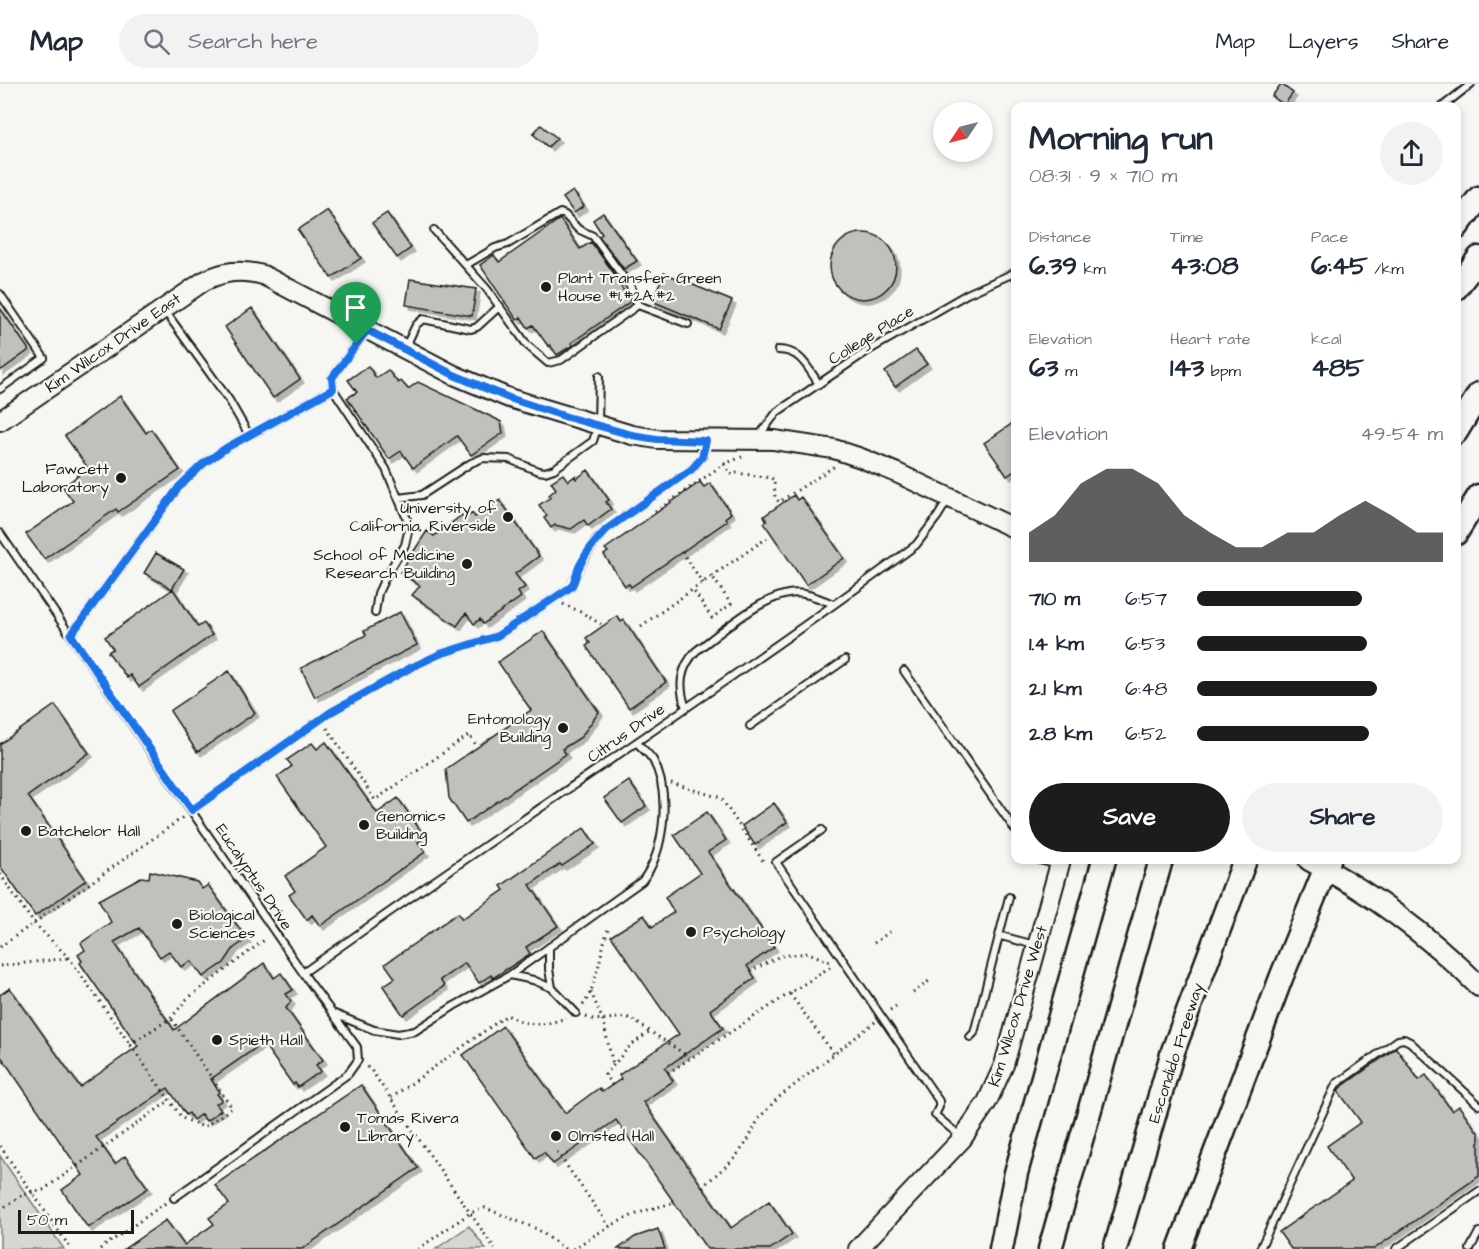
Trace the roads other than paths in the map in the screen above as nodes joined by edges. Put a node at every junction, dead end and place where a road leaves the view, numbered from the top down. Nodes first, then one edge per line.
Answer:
1 (1471, 84) edge
2 (1448, 102) edge
3 (1479, 198) edge
4 (1461, 221) edge
5 (434, 230) dead end
6 (1479, 258) edge
7 (466, 265) junction
8 (1011, 274) edge
9 (1461, 281) edge
10 (0, 294) edge
11 (638, 305) junction
12 (500, 306) junction
13 (163, 308) junction
14 (688, 324) dead end
15 (367, 330) junction
16 (404, 349) junction
17 (778, 350) dead end
18 (599, 376) dead end
19 (819, 384) junction
20 (0, 389) edge
21 (333, 389) junction
22 (1479, 393) edge
23 (1, 419) edge
24 (1461, 424) edge
25 (598, 425) junction
26 (249, 435) junction
27 (706, 441) junction
28 (751, 448) junction
29 (1479, 496) edge
30 (398, 498) junction
31 (949, 498) junction
32 (1461, 525) edge
33 (1011, 527) edge
34 (0, 532) edge
35 (833, 604) junction
36 (375, 613) dead end
37 (71, 635) junction
38 (845, 660) dead end
39 (904, 671) dead end
40 (686, 708) junction
41 (750, 726) dead end
42 (637, 743) junction
43 (192, 810) junction
44 (1011, 824) edge
45 (822, 830) dead end
46 (1059, 864) edge
47 (1103, 864) edge
48 (1160, 864) edge
49 (1243, 864) edge
50 (1320, 864) edge
51 (1324, 864) edge
52 (1010, 897) dead end
53 (1001, 936) junction
54 (1037, 946) junction
55 (549, 947) junction
56 (303, 974) junction
57 (510, 975) junction
58 (1479, 986) edge
59 (552, 988) junction
60 (331, 1012) junction
61 (576, 1013) road end
62 (970, 1037) dead end
63 (1479, 1105) edge
64 (962, 1139) junction
65 (1479, 1191) edge
66 (174, 1198) road end
67 (883, 1222) junction
68 (1479, 1232) edge
69 (858, 1249) edge
70 (868, 1249) edge
71 (1001, 1249) edge
72 (1050, 1249) edge
73 (1115, 1249) edge
74 (1179, 1249) edge
75 (1260, 1249) edge
76 (1396, 1249) edge
77 (1470, 1249) edge

1 - 2 lane
3 - 4 highway
5 - 7 lane
6 - 9 highway
7 - 11 lane
7 - 12 lane
8 - 19 lane, College Place
10 - 20 lane
11 - 12 lane
11 - 14 lane
12 - 16 lane
13 - 15 street, Kim Wilcox Drive East
13 - 23 street, Kim Wilcox Drive East
13 - 26 lane
15 - 16 street
15 - 21 lane
16 - 25 street
17 - 19 lane
18 - 25 lane
19 - 28 lane, College Place
21 - 26 lane
21 - 30 lane
22 - 24 highway
25 - 27 street
25 - 30 lane
26 - 37 lane
27 - 28 street
27 - 43 lane
28 - 31 street
29 - 32 highway
30 - 36 lane
31 - 33 street
31 - 35 lane, Citrus Drive
34 - 37 lane, Eucalyptus Drive
35 - 40 lane, Citrus Drive
35 - 40 lane
37 - 43 lane, Eucalyptus Drive
38 - 41 lane
39 - 44 lane
40 - 42 lane, Citrus Drive
42 - 55 lane
42 - 56 lane, Citrus Drive
43 - 56 lane, Eucalyptus Drive
45 - 64 lane
46 - 54 street, Kim Wilcox Drive West
47 - 71 highway
48 - 72 highway
49 - 73 highway, Escondido Freeway
50 - 74 highway
51 - 58 main road
52 - 53 lane
53 - 54 lane
53 - 62 lane
54 - 64 street, Kim Wilcox Drive West
55 - 57 lane
55 - 59 lane
56 - 60 lane, Eucalyptus Drive
57 - 59 lane
57 - 60 lane
59 - 61 lane
60 - 66 lane, Eucalyptus Drive
63 - 75 lane
64 - 67 street, Kim Wilcox Drive West
65 - 76 lane
67 - 69 street, Kim Wilcox Drive West
67 - 70 street
68 - 77 lane

